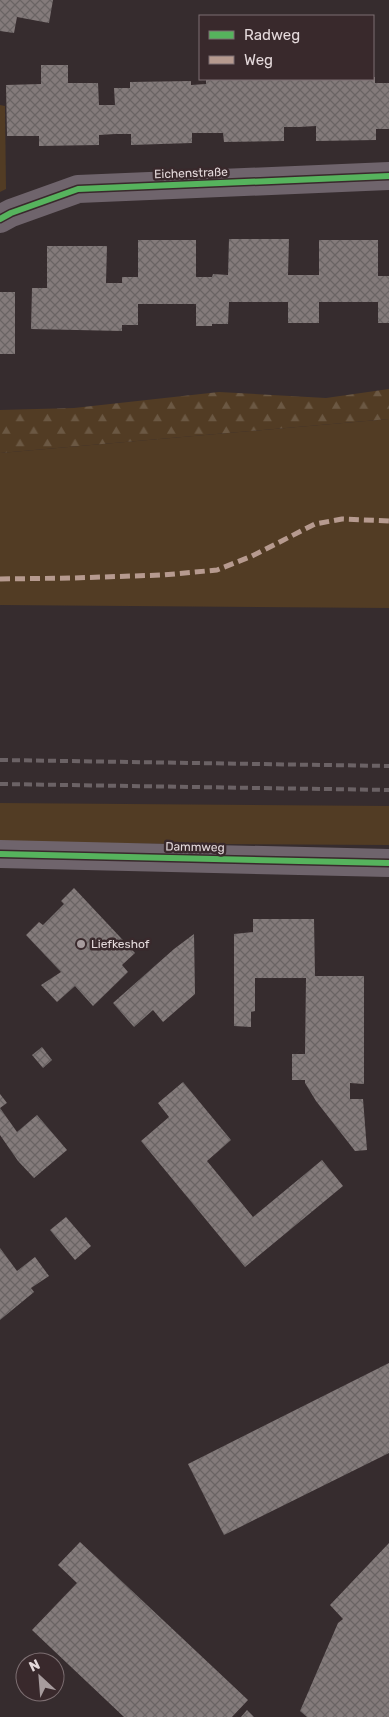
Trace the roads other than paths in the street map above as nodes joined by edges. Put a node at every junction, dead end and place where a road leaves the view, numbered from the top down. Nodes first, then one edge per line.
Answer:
1 (389, 176) edge
2 (0, 219) edge
3 (0, 854) edge
4 (389, 863) edge

1 - 2 street, Eichenstraße
3 - 4 street, Dammweg

